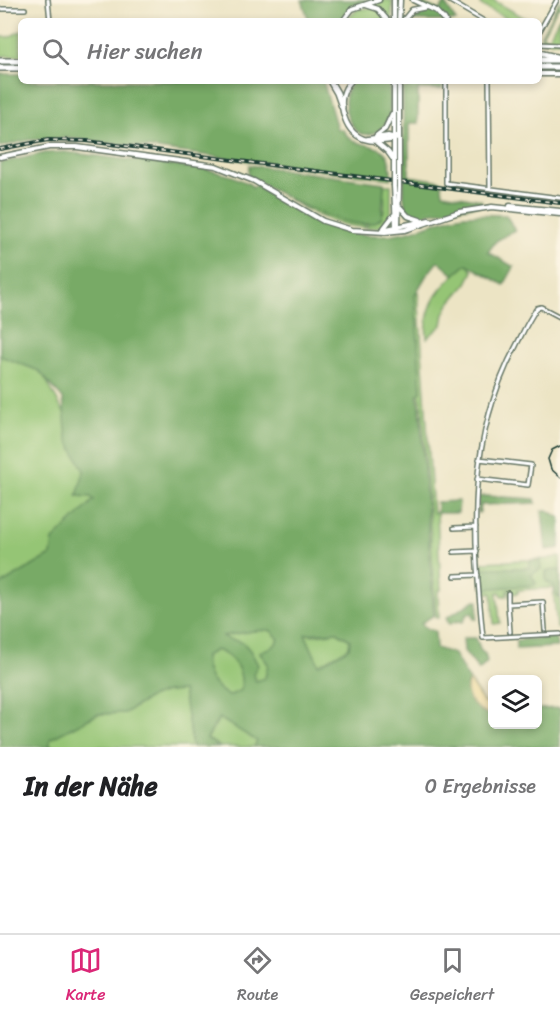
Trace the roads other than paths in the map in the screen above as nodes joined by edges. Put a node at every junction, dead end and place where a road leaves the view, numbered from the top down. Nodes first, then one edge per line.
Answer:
1 (48, 0) edge
2 (379, 0) edge
3 (394, 0) edge
4 (400, 0) edge
5 (413, 0) edge
6 (448, 0) edge
7 (557, 0) edge
8 (365, 4) junction
9 (428, 7) junction
10 (0, 9) edge
11 (25, 9) dead end
12 (50, 18) edge
13 (345, 18) edge
14 (386, 18) edge
15 (394, 18) edge
16 (401, 18) edge
17 (404, 18) edge
18 (442, 18) edge
19 (479, 18) edge
20 (542, 27) edge
21 (542, 44) edge
22 (560, 45) edge
23 (542, 54) edge
24 (560, 59) edge
25 (542, 60) edge
26 (0, 61) edge
27 (18, 61) edge
28 (542, 67) edge
29 (560, 67) edge
30 (0, 68) edge
31 (18, 68) edge
32 (542, 74) edge
33 (560, 74) edge
34 (332, 84) edge
35 (348, 84) edge
36 (394, 84) edge
37 (399, 84) edge
38 (446, 84) edge
39 (489, 84) edge
40 (342, 107) junction
41 (394, 110) junction
42 (399, 138) junction
43 (374, 139) junction
44 (394, 139) junction
45 (0, 157) edge
46 (394, 161) junction
47 (397, 178) junction
48 (397, 187) junction
49 (490, 188) junction
50 (560, 198) edge
51 (400, 207) junction
52 (560, 212) edge
53 (394, 214) junction
54 (435, 219) junction
55 (424, 221) junction
56 (397, 228) junction
57 (381, 231) junction
58 (560, 317) edge
59 (479, 459) junction
60 (477, 479) junction
61 (476, 527) junction
62 (454, 528) dead end
63 (477, 551) junction
64 (454, 552) dead end
65 (478, 575) junction
66 (455, 576) dead end
67 (507, 593) dead end
68 (549, 601) dead end
69 (543, 602) junction
70 (508, 604) junction
71 (545, 630) dead end
72 (510, 632) dead end
73 (560, 634) edge

1 - 12 street
2 - 8 main road
3 - 15 main road
4 - 16 main road
5 - 9 main road
6 - 19 street
7 - 20 street
8 - 13 main road
8 - 14 main road
9 - 17 main road
9 - 18 main road
10 - 11 street
21 - 22 street
23 - 24 highway
24 - 25 highway
26 - 27 highway
28 - 29 highway
30 - 31 highway
32 - 33 main road
34 - 40 highway
35 - 40 main road
36 - 41 main road
37 - 42 main road
38 - 49 street
39 - 49 street
40 - 43 main road
41 - 43 main road
41 - 44 main road
42 - 44 main road
42 - 47 main road
43 - 44 main road
43 - 46 main road
44 - 46 main road
45 - 57 main road
46 - 47 main road
47 - 48 main road, bridge
48 - 51 main road
48 - 53 main road
49 - 50 street
51 - 55 main road
51 - 56 main road
52 - 54 main road
53 - 56 main road
53 - 57 main road
54 - 55 main road
54 - 56 main road
55 - 56 main road
56 - 57 main road
58 - 59 street
59 - 60 street
59 - 60 street
60 - 61 street
61 - 62 street
61 - 63 street
63 - 64 street
63 - 65 street
65 - 66 street
65 - 73 street
67 - 70 street
68 - 69 street
69 - 70 street
69 - 71 street
70 - 72 street

